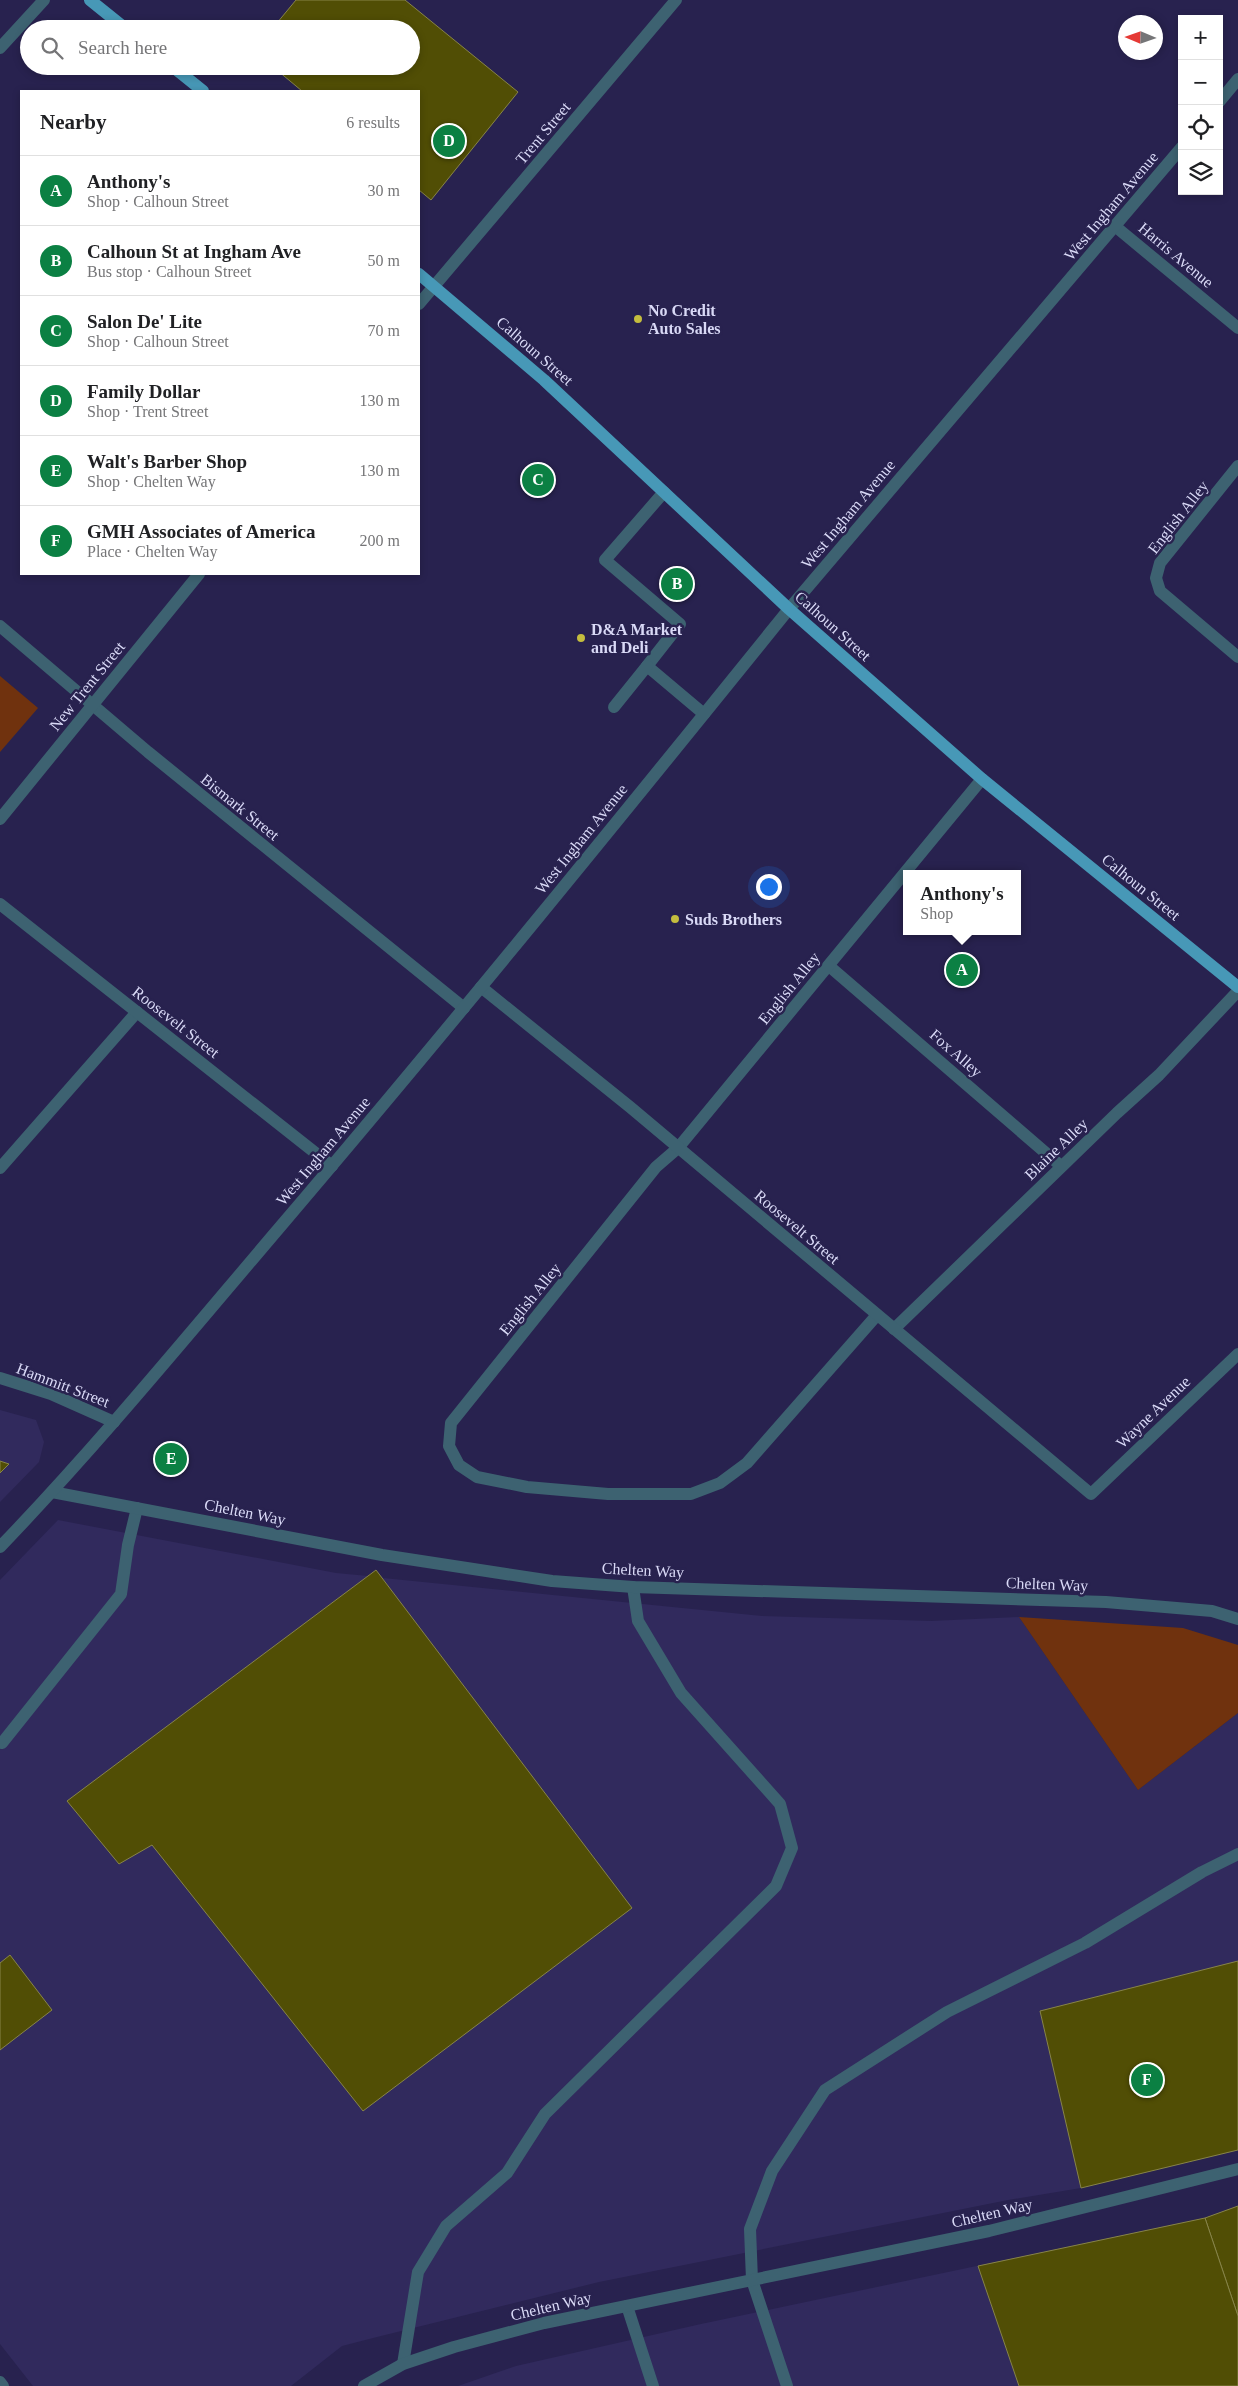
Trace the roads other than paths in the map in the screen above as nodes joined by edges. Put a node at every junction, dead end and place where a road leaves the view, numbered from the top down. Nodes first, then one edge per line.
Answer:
1 (44, 0) edge
2 (90, 0) edge
3 (676, 0) edge
4 (26, 20) edge
5 (115, 20) edge
6 (20, 26) edge
7 (0, 48) edge
8 (183, 75) edge
9 (1238, 80) edge
10 (202, 90) edge
11 (1223, 97) edge
12 (1180, 150) edge
13 (1116, 227) junction
14 (420, 275) edge
15 (433, 286) junction
16 (420, 303) edge
17 (1238, 328) edge
18 (1238, 466) edge
19 (664, 492) junction
20 (198, 575) edge
21 (789, 609) junction
22 (0, 626) edge
23 (1238, 657) edge
24 (647, 666) junction
25 (92, 705) junction
26 (614, 707) dead end
27 (704, 714) junction
28 (982, 778) junction
29 (0, 819) edge
30 (907, 870) edge
31 (903, 875) edge
32 (0, 904) edge
33 (829, 966) junction
34 (481, 987) junction
35 (1238, 989) edge
36 (464, 1008) junction
37 (137, 1012) junction
38 (678, 1148) junction
39 (332, 1166) junction
40 (1061, 1166) junction
41 (0, 1168) edge
42 (878, 1315) junction
43 (894, 1329) junction
44 (1238, 1354) edge
45 (0, 1378) edge
46 (114, 1422) junction
47 (52, 1492) junction
48 (1091, 1494) joint
49 (137, 1508) junction
50 (0, 1547) edge
51 (633, 1587) junction
52 (1238, 1619) edge
53 (2, 1743) dead end
54 (1238, 1854) edge
55 (1238, 2169) edge
56 (752, 2280) junction
57 (627, 2306) junction
58 (403, 2364) junction
59 (0, 2382) edge
60 (3, 2386) edge
61 (364, 2386) edge
62 (653, 2386) edge
63 (787, 2386) edge

1 - 4 street
2 - 5 main road
3 - 15 street, Trent Street
6 - 7 street
8 - 10 main road
9 - 11 street
12 - 13 street, West Ingham Avenue
13 - 17 street, Harris Avenue
13 - 21 street, West Ingham Avenue
14 - 15 main road, Calhoun Street
15 - 16 street
15 - 19 main road, Calhoun Street
18 - 23 street, English Alley
19 - 21 main road, Calhoun Street
19 - 24 street
20 - 25 street, New Trent Street
21 - 27 street, West Ingham Avenue
21 - 28 main road, Calhoun Street
22 - 25 street, Bismark Street
24 - 26 street
24 - 27 street
25 - 29 street, New Trent Street
25 - 36 street, Bismark Street
27 - 34 street, West Ingham Avenue
28 - 30 street, English Alley
28 - 35 main road, Calhoun Street
31 - 33 street, English Alley
32 - 37 street, Roosevelt Street
33 - 38 street, English Alley
33 - 40 street, Fox Alley
34 - 36 street, West Ingham Avenue
34 - 38 street, Roosevelt Street
35 - 40 street, Blaine Alley
36 - 39 street, West Ingham Avenue
37 - 39 street, Roosevelt Street
37 - 41 street
38 - 42 street, Roosevelt Street
38 - 42 street, English Alley
39 - 46 street, West Ingham Avenue
40 - 43 street, Blaine Alley
42 - 43 street, Roosevelt Street
43 - 48 street, Roosevelt Street
44 - 48 street, Wayne Avenue
45 - 46 street, Hammitt Street
46 - 47 street, West Ingham Avenue
47 - 49 street, Chelten Way
47 - 50 street, West Ingham Avenue
49 - 51 street, Chelten Way
49 - 53 street
51 - 52 street, Chelten Way
51 - 58 street
54 - 56 street
55 - 56 street, Chelten Way
56 - 57 street, Chelten Way
56 - 63 street
57 - 58 street, Chelten Way
57 - 62 street
58 - 61 street, Chelten Way
59 - 60 street

